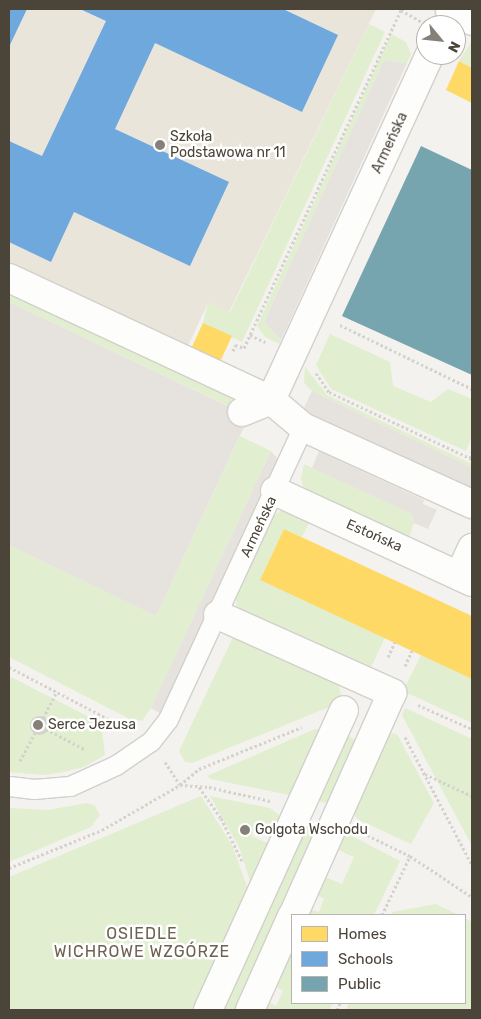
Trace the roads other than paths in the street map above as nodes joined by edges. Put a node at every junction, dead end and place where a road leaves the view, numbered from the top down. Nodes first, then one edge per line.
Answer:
1 (425, 65) edge
2 (9, 278) edge
3 (271, 400) junction
4 (242, 412) dead end
5 (304, 427) junction
6 (275, 491) junction
7 (472, 504) edge
8 (472, 548) edge
9 (466, 579) edge
10 (218, 615) junction
11 (344, 710) road end
12 (9, 786) edge
13 (293, 914) edge
14 (291, 918) edge
15 (208, 1010) edge
16 (250, 1010) edge

1 - 3 street, Armeńska
2 - 3 street
3 - 4 street
3 - 5 street
5 - 6 lane, Armeńska
5 - 7 street
6 - 9 street, Estońska
6 - 10 lane, Armeńska
8 - 9 street
10 - 12 lane, Armeńska
10 - 13 street
11 - 15 street
14 - 16 street

